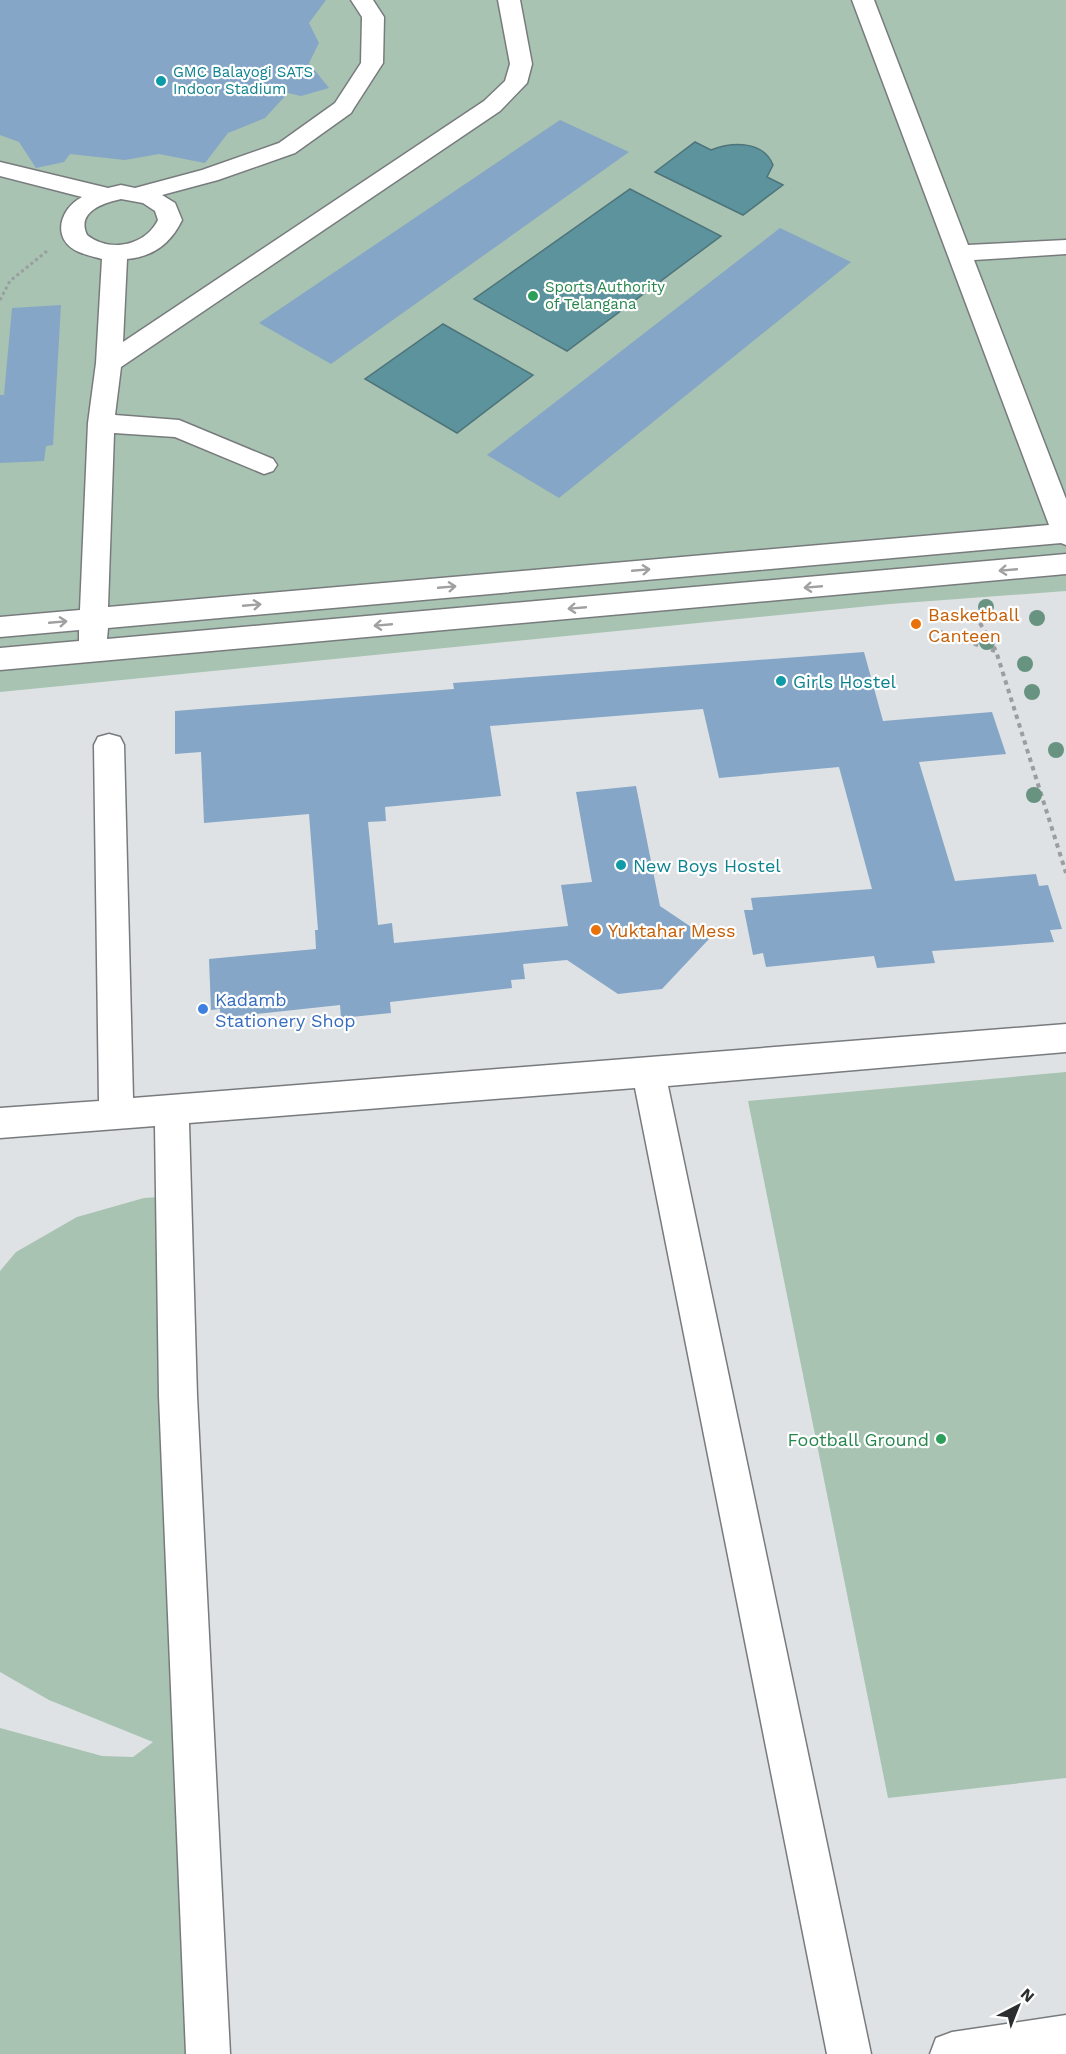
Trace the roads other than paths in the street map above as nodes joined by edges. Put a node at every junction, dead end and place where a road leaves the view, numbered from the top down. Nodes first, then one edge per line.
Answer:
1 (362, 0) edge
2 (509, 0) edge
3 (863, 0) edge
4 (0, 169) edge
5 (138, 194) junction
6 (107, 195) junction
7 (1066, 248) edge
8 (115, 253) junction
9 (959, 253) junction
10 (109, 363) junction
11 (101, 423) junction
12 (264, 465) dead end
13 (1066, 533) edge
14 (1066, 564) edge
15 (94, 619) junction
16 (0, 627) edge
17 (93, 651) junction
18 (0, 659) edge
19 (109, 745) dead end
20 (1066, 1038) edge
21 (649, 1073) junction
22 (172, 1110) junction
23 (116, 1114) junction
24 (0, 1123) edge
25 (1066, 2037) edge
26 (208, 2054) edge
27 (849, 2054) edge
28 (952, 2054) edge

1 - 5 lane
2 - 10 lane
3 - 9 lane
4 - 6 lane
5 - 6 lane
5 - 8 lane
6 - 8 lane
7 - 9 lane
8 - 10 lane
9 - 13 lane
10 - 11 lane
11 - 12 lane
11 - 15 lane
15 -> 13 lane
14 -> 17 lane
16 -> 15 lane
15 - 17 lane
17 - 18 lane
19 - 23 lane
20 - 21 lane
21 - 22 lane
21 - 27 lane
22 - 23 lane
22 - 26 lane
23 - 24 lane
25 - 28 lane

